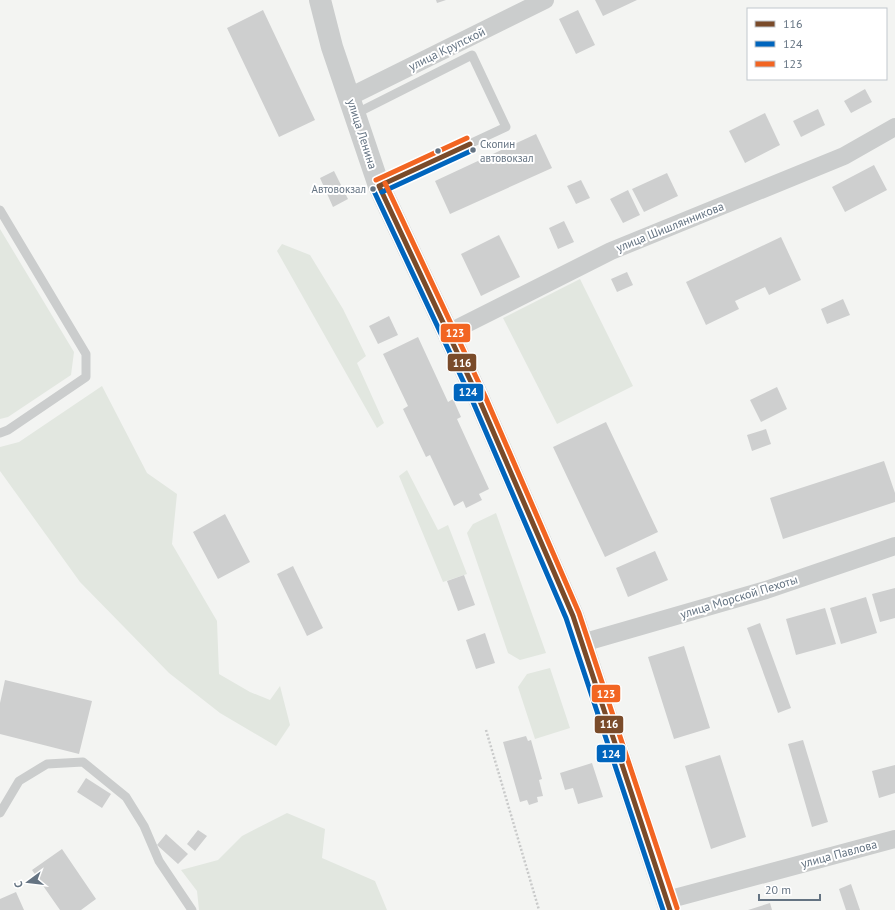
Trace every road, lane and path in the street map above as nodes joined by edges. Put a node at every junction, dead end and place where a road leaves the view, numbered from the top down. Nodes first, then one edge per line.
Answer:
1 (320, 0) edge
2 (545, 0) edge
3 (352, 105) junction
4 (895, 127) edge
5 (379, 186) junction
6 (0, 210) edge
7 (448, 333) junction
8 (0, 433) edge
9 (895, 546) edge
10 (582, 643) junction
11 (486, 730) dead end
12 (0, 813) edge
13 (895, 839) edge
14 (669, 905) edge
15 (192, 910) edge
16 (539, 910) edge

1 - 3 street, улица Ленина
2 - 3 street, улица Крупской
3 - 5 street, улица Ленина
3 - 5 lane
4 - 7 street, улица Шишлянникова
5 - 7 street, улица Ленина
6 - 8 lane
7 - 10 street, улица Ленина
9 - 10 street, улица Морской Пехоты
10 - 14 street, улица Ленина
11 - 16 path
12 - 15 lane
13 - 14 street, улица Павлова

